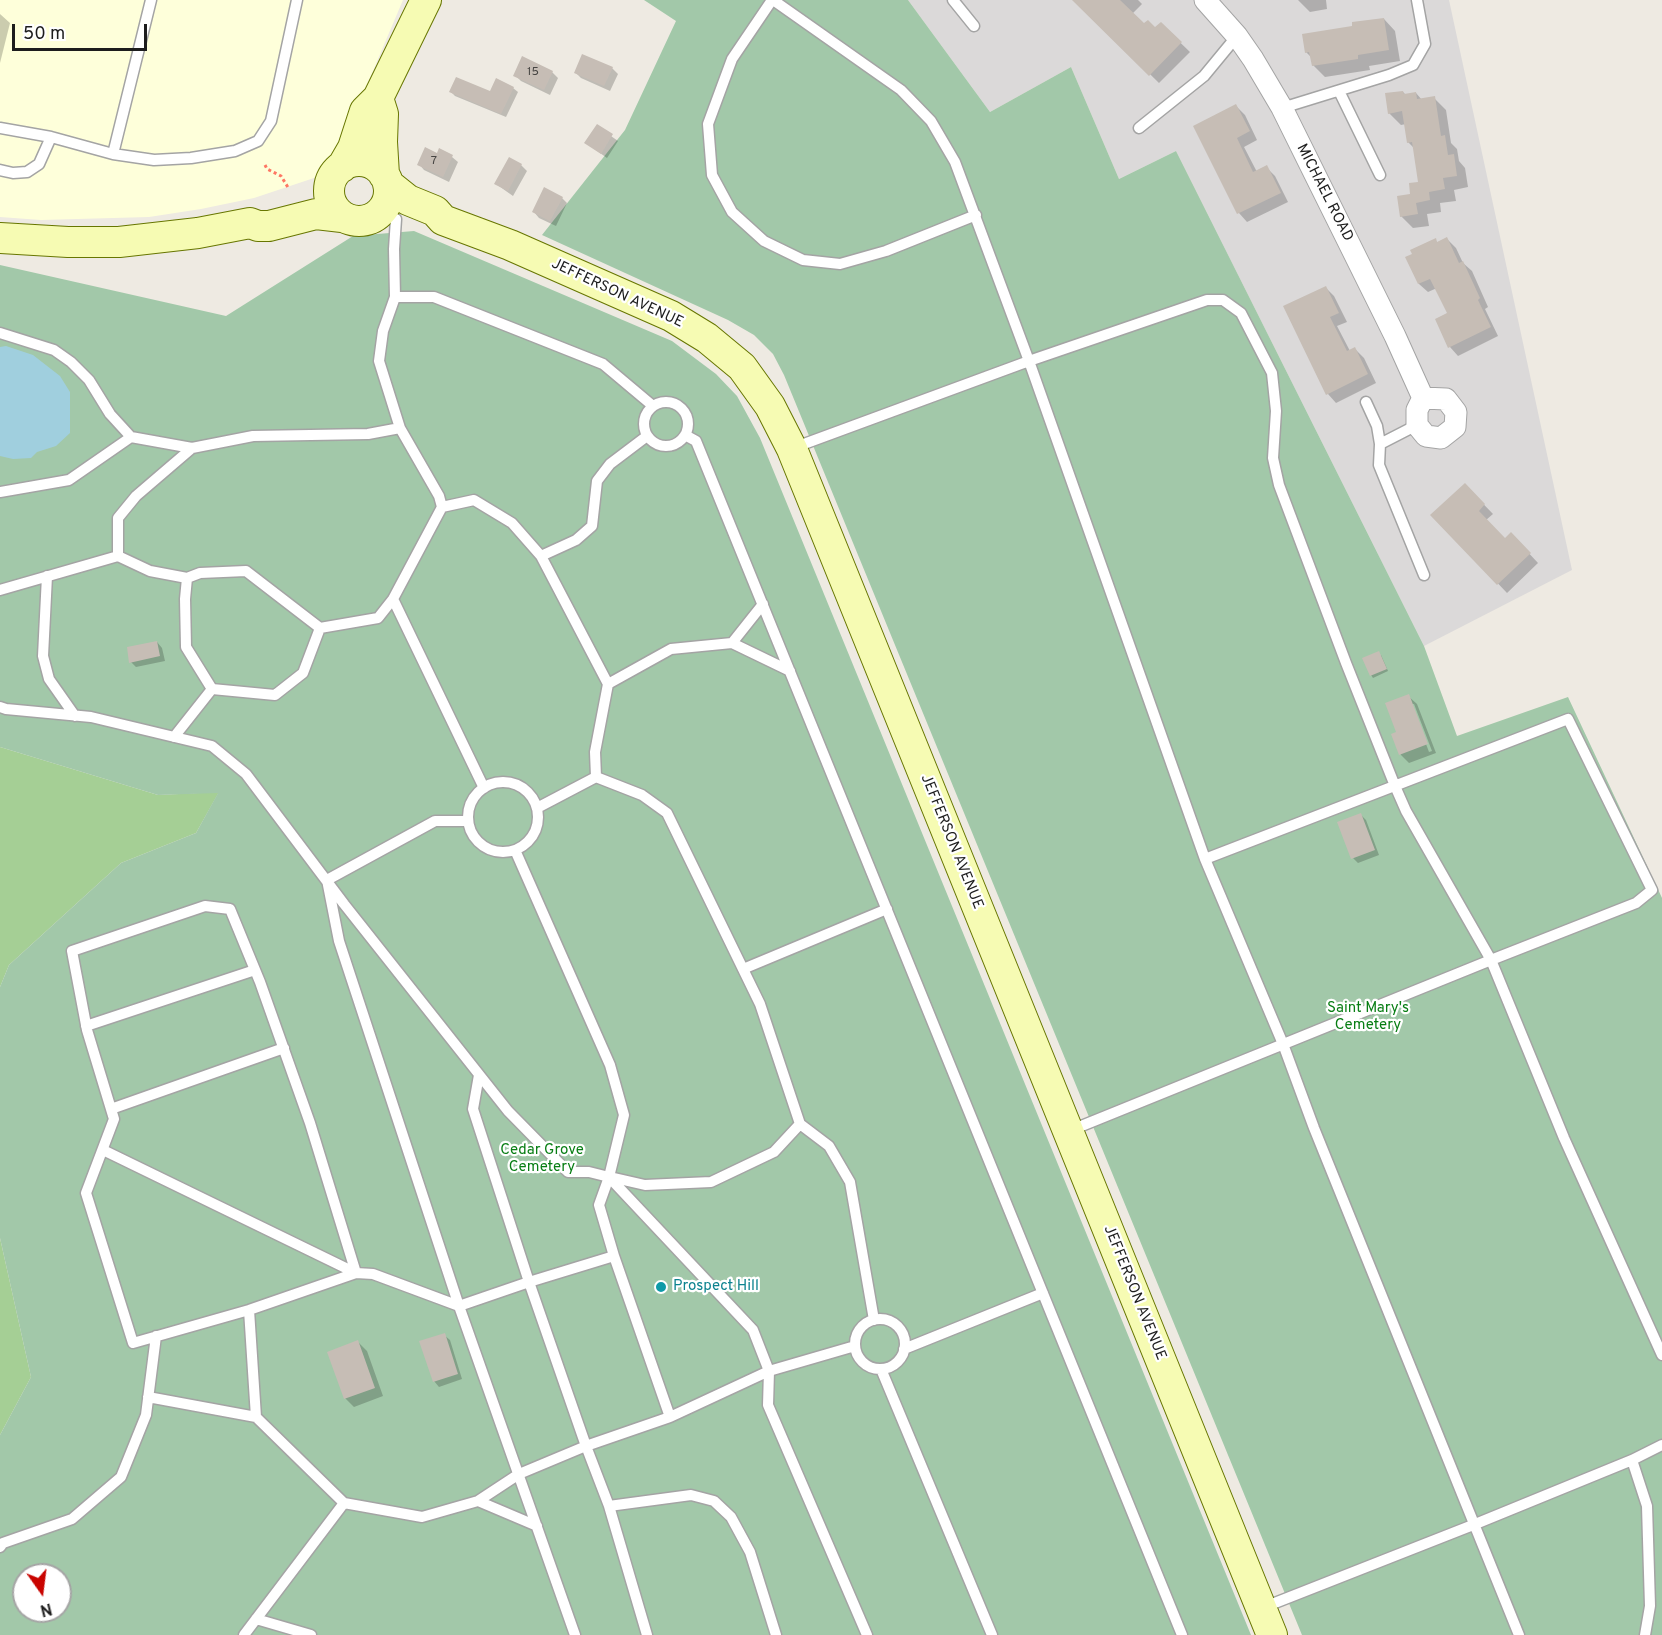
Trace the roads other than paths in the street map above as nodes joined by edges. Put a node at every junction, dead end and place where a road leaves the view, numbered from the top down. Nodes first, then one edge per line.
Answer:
1 (151, 0) edge
2 (297, 0) edge
3 (426, 0) edge
4 (772, 0) edge
5 (953, 0) edge
6 (1417, 0) edge
7 (1214, 3) edge
8 (974, 26) dead end
9 (1237, 36) junction
10 (1339, 91) junction
11 (378, 98) junction
12 (1282, 108) junction
13 (0, 128) edge
14 (1139, 128) dead end
15 (51, 137) junction
16 (113, 154) junction
17 (0, 170) edge
18 (337, 172) junction
19 (1380, 175) dead end
20 (386, 180) junction
21 (976, 214) junction
22 (369, 218) junction
23 (443, 220) junction
24 (250, 223) junction
25 (0, 238) edge
26 (395, 297) junction
27 (0, 333) edge
28 (1029, 361) junction
29 (1423, 398) junction
30 (1366, 402) dead end
31 (653, 406) junction
32 (1417, 425) junction
33 (400, 428) junction
34 (685, 435) junction
35 (647, 436) junction
36 (131, 437) junction
37 (1380, 444) junction
38 (192, 448) junction
39 (792, 449) junction
40 (0, 492) edge
41 (442, 507) junction
42 (118, 556) junction
43 (541, 556) junction
44 (1424, 575) dead end
45 (47, 576) junction
46 (187, 578) junction
47 (0, 590) edge
48 (393, 598) junction
49 (763, 604) junction
50 (320, 628) junction
51 (732, 643) junction
52 (790, 671) junction
53 (608, 684) junction
54 (212, 689) junction
55 (0, 707) edge
56 (75, 716) junction
57 (174, 737) junction
58 (596, 777) junction
59 (1395, 786) junction
60 (484, 788) junction
61 (537, 808) junction
62 (468, 821) junction
63 (515, 850) junction
64 (1204, 859) junction
65 (327, 880) junction
66 (887, 909) junction
67 (1491, 960) junction
68 (743, 969) junction
69 (255, 970) junction
70 (86, 1026) junction
71 (1283, 1044) junction
72 (284, 1048) junction
73 (479, 1075) junction
74 (111, 1109) junction
75 (800, 1124) junction
76 (1068, 1131) junction
77 (103, 1150) junction
78 (609, 1177) junction
79 (614, 1256) junction
80 (356, 1273) junction
81 (528, 1282) junction
82 (1043, 1293) junction
83 (459, 1306) junction
84 (249, 1310) junction
85 (873, 1320) junction
86 (156, 1336) junction
87 (855, 1346) junction
88 (904, 1349) junction
89 (1662, 1355) edge
90 (881, 1369) junction
91 (769, 1371) junction
92 (148, 1397) junction
93 (256, 1417) junction
94 (670, 1417) junction
95 (1662, 1445) edge
96 (586, 1446) junction
97 (1632, 1460) junction
98 (519, 1474) junction
99 (478, 1501) junction
100 (344, 1503) junction
101 (609, 1506) junction
102 (1473, 1525) junction
103 (537, 1526) junction
104 (0, 1547) edge
105 (256, 1619) junction
106 (1267, 1622) edge
107 (244, 1635) edge
108 (311, 1635) edge
109 (575, 1635) edge
110 (647, 1635) edge
111 (776, 1635) edge
112 (867, 1635) edge
113 (992, 1635) edge
114 (1182, 1635) edge
115 (1519, 1635) edge
116 (1646, 1635) edge

1 - 16 lane
2 - 16 lane
3 - 11 main road
4 - 21 lane
4 - 21 lane
5 - 8 lane
6 - 10 lane
7 - 9 street, MICHAEL ROAD
9 - 12 street, MICHAEL ROAD
9 - 14 lane
10 - 12 lane
10 - 19 lane
11 - 18 main road
11 - 20 main road
12 - 29 street, MICHAEL ROAD
13 - 15 lane
15 - 16 lane
15 - 17 lane
18 - 20 main road
18 - 22 main road
18 - 24 main road, JEFFERSON AVENUE
20 - 22 main road
20 - 23 main road, JEFFERSON AVENUE
21 - 28 lane
22 - 23 main road, JEFFERSON AVENUE
22 - 24 main road, JEFFERSON AVENUE
22 - 26 lane
23 - 39 main road, JEFFERSON AVENUE
24 - 25 main road, JEFFERSON AVENUE
26 - 31 lane
26 - 33 lane
27 - 36 lane
28 - 39 lane
28 - 59 lane
28 - 64 lane
29 - 32 street
29 - 32 street
30 - 37 lane
31 - 34 lane
31 - 35 lane
32 - 37 lane
33 - 38 lane
33 - 41 lane
34 - 35 lane
34 - 49 lane
35 - 43 lane
36 - 38 lane
36 - 40 lane
37 - 44 lane
38 - 42 lane
39 - 76 main road, JEFFERSON AVENUE
41 - 43 lane
41 - 48 lane
42 - 45 lane
42 - 46 lane
43 - 53 lane
45 - 47 lane
45 - 56 lane
46 - 50 lane
46 - 54 lane
48 - 50 lane
48 - 60 lane
49 - 51 lane
49 - 52 lane
50 - 54 lane
51 - 52 lane
51 - 53 lane
52 - 66 lane
53 - 58 lane
54 - 57 lane
55 - 56 lane
56 - 57 lane
57 - 65 lane
58 - 61 lane
58 - 68 lane
59 - 64 lane
59 - 67 lane
59 - 67 lane
60 - 61 lane
60 - 62 lane
61 - 63 lane
62 - 63 lane
62 - 65 lane
63 - 78 lane
64 - 71 lane
65 - 73 lane
65 - 83 lane
66 - 68 lane
66 - 82 lane
67 - 71 lane
67 - 89 lane
68 - 75 lane
69 - 70 lane
69 - 70 lane
69 - 72 lane
70 - 74 lane
71 - 76 lane
71 - 102 lane
72 - 74 lane
72 - 80 lane
73 - 78 lane
73 - 81 lane
74 - 77 lane
75 - 78 lane
75 - 85 lane
76 - 106 main road, JEFFERSON AVENUE
77 - 80 lane
77 - 86 lane
78 - 79 lane
78 - 91 lane
79 - 81 lane
79 - 94 lane
80 - 83 lane
80 - 84 lane
81 - 83 lane
81 - 96 lane
82 - 88 lane
82 - 114 lane
83 - 98 lane
84 - 86 lane
84 - 93 lane
85 - 87 lane
85 - 88 lane
86 - 92 lane
87 - 90 lane
87 - 91 lane
88 - 90 lane
90 - 113 lane
91 - 94 lane
91 - 112 lane
92 - 93 lane
92 - 104 lane
93 - 100 lane
94 - 96 lane
95 - 97 lane
96 - 98 lane
96 - 101 lane
97 - 102 lane
97 - 116 lane
98 - 99 lane
98 - 103 lane
99 - 100 lane
99 - 103 lane
100 - 105 lane
101 - 110 lane
101 - 111 lane
102 - 106 lane
102 - 115 lane
103 - 109 lane
105 - 107 lane
105 - 108 lane

